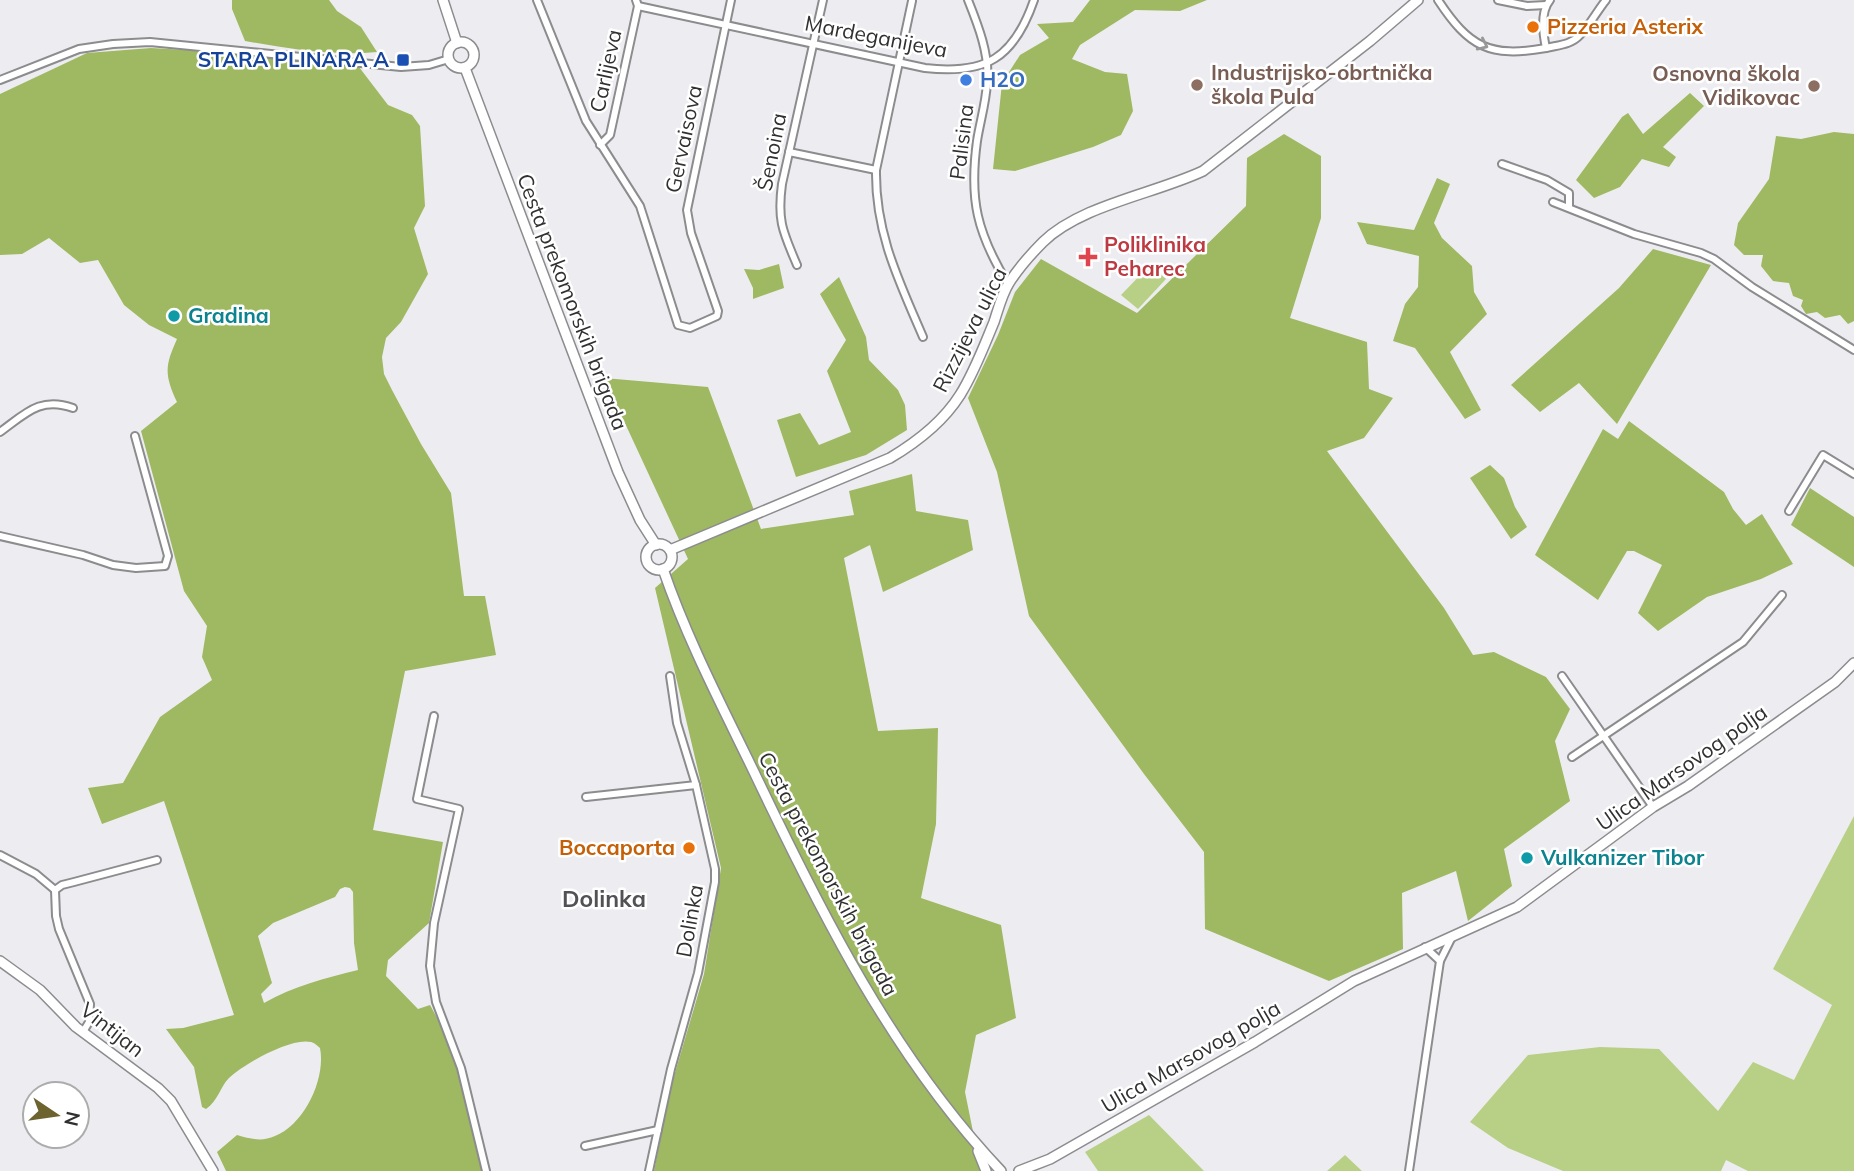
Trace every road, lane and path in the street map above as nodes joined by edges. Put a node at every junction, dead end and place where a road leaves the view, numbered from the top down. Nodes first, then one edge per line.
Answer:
1 (443, 0) edge
2 (537, 0) edge
3 (731, 0) edge
4 (823, 0) edge
5 (968, 0) edge
6 (1034, 0) edge
7 (1419, 0) edge
8 (1438, 0) edge
9 (1497, 0) edge
10 (1606, 0) edge
11 (912, 1) edge
12 (1548, 2) edge
13 (637, 3) edge
14 (726, 25) junction
15 (457, 43) junction
16 (813, 44) junction
17 (1546, 48) junction
18 (449, 59) junction
19 (899, 62) junction
20 (987, 64) junction
21 (465, 68) junction
22 (0, 80) edge
23 (600, 145) junction
24 (789, 152) junction
25 (1502, 164) dead end
26 (876, 170) junction
27 (1553, 202) dead end
28 (1569, 207) junction
29 (797, 265) dead end
30 (1008, 284) junction
31 (922, 337) dead end
32 (1854, 350) edge
33 (73, 408) dead end
34 (0, 432) edge
35 (135, 436) dead end
36 (1854, 474) edge
37 (1788, 511) dead end
38 (0, 536) edge
39 (656, 545) junction
40 (670, 551) junction
41 (663, 569) junction
42 (1782, 595) dead end
43 (1854, 663) edge
44 (670, 676) dead end
45 (1562, 676) dead end
46 (434, 716) dead end
47 (1604, 735) junction
48 (1572, 757) dead end
49 (696, 785) junction
50 (586, 797) dead end
51 (1653, 807) junction
52 (0, 855) edge
53 (157, 860) dead end
54 (55, 890) junction
55 (1453, 935) junction
56 (1425, 947) junction
57 (0, 961) edge
58 (1440, 961) junction
59 (83, 1032) junction
60 (658, 1130) junction
61 (975, 1143) junction
62 (585, 1146) dead end
63 (1044, 1167) edge
64 (213, 1171) edge
65 (486, 1171) edge
66 (649, 1171) edge
67 (986, 1171) edge
68 (1003, 1171) edge
69 (1019, 1171) edge
70 (1409, 1171) edge

1 - 15 main road
2 - 23 street
3 - 14 street, Gervaisova
4 - 16 street, Šenoina
5 - 20 street, Palisina
6 - 20 street
7 - 30 main road, Rizzijeva ulica
8 -> 17 street
9 - 12 street
10 - 17 street
11 - 19 street
12 - 17 street
13 - 14 street, Mardeganijeva
13 - 23 street, Carlijeva
14 - 16 street, Mardeganijeva
14 - 23 street, Gervaisova
15 - 18 main road
15 - 21 main road
16 - 19 street, Mardeganijeva
16 - 24 street, Šenoina
18 - 21 main road
18 - 22 street
19 - 20 street, Mardeganijeva
19 - 26 street
20 - 30 street, Palisina
21 - 39 main road, Cesta prekomorskih brigada
24 - 26 street
24 - 29 street, Šenoina
25 - 28 street
26 - 31 street
27 - 28 street
28 - 32 street
30 - 40 main road, Rizzijeva ulica
33 - 34 street
35 - 38 street
36 - 37 street
39 - 40 main road
39 - 41 main road
40 - 41 main road
41 - 61 main road, Cesta prekomorskih brigada
42 - 47 street
43 - 51 main road, Ulica Marsovog polja
44 - 49 street, Dolinka
45 - 47 street
46 - 65 street
47 - 48 street
47 - 51 street
49 - 50 street
49 - 60 street, Dolinka
51 - 55 main road, Ulica Marsovog polja
52 - 54 street
53 - 54 street
54 - 59 street
55 - 56 main road, Ulica Marsovog polja
55 - 58 street
56 - 58 street
56 - 63 main road, Ulica Marsovog polja
57 - 59 main road, Vintijan
58 - 70 street
59 - 64 main road, Vintijan
60 - 62 street
60 - 66 street, Dolinka
61 - 67 main road
61 - 68 main road, Cesta prekomorskih brigada
63 - 69 main road, Ulica Marsovog polja
68 - 69 main road

